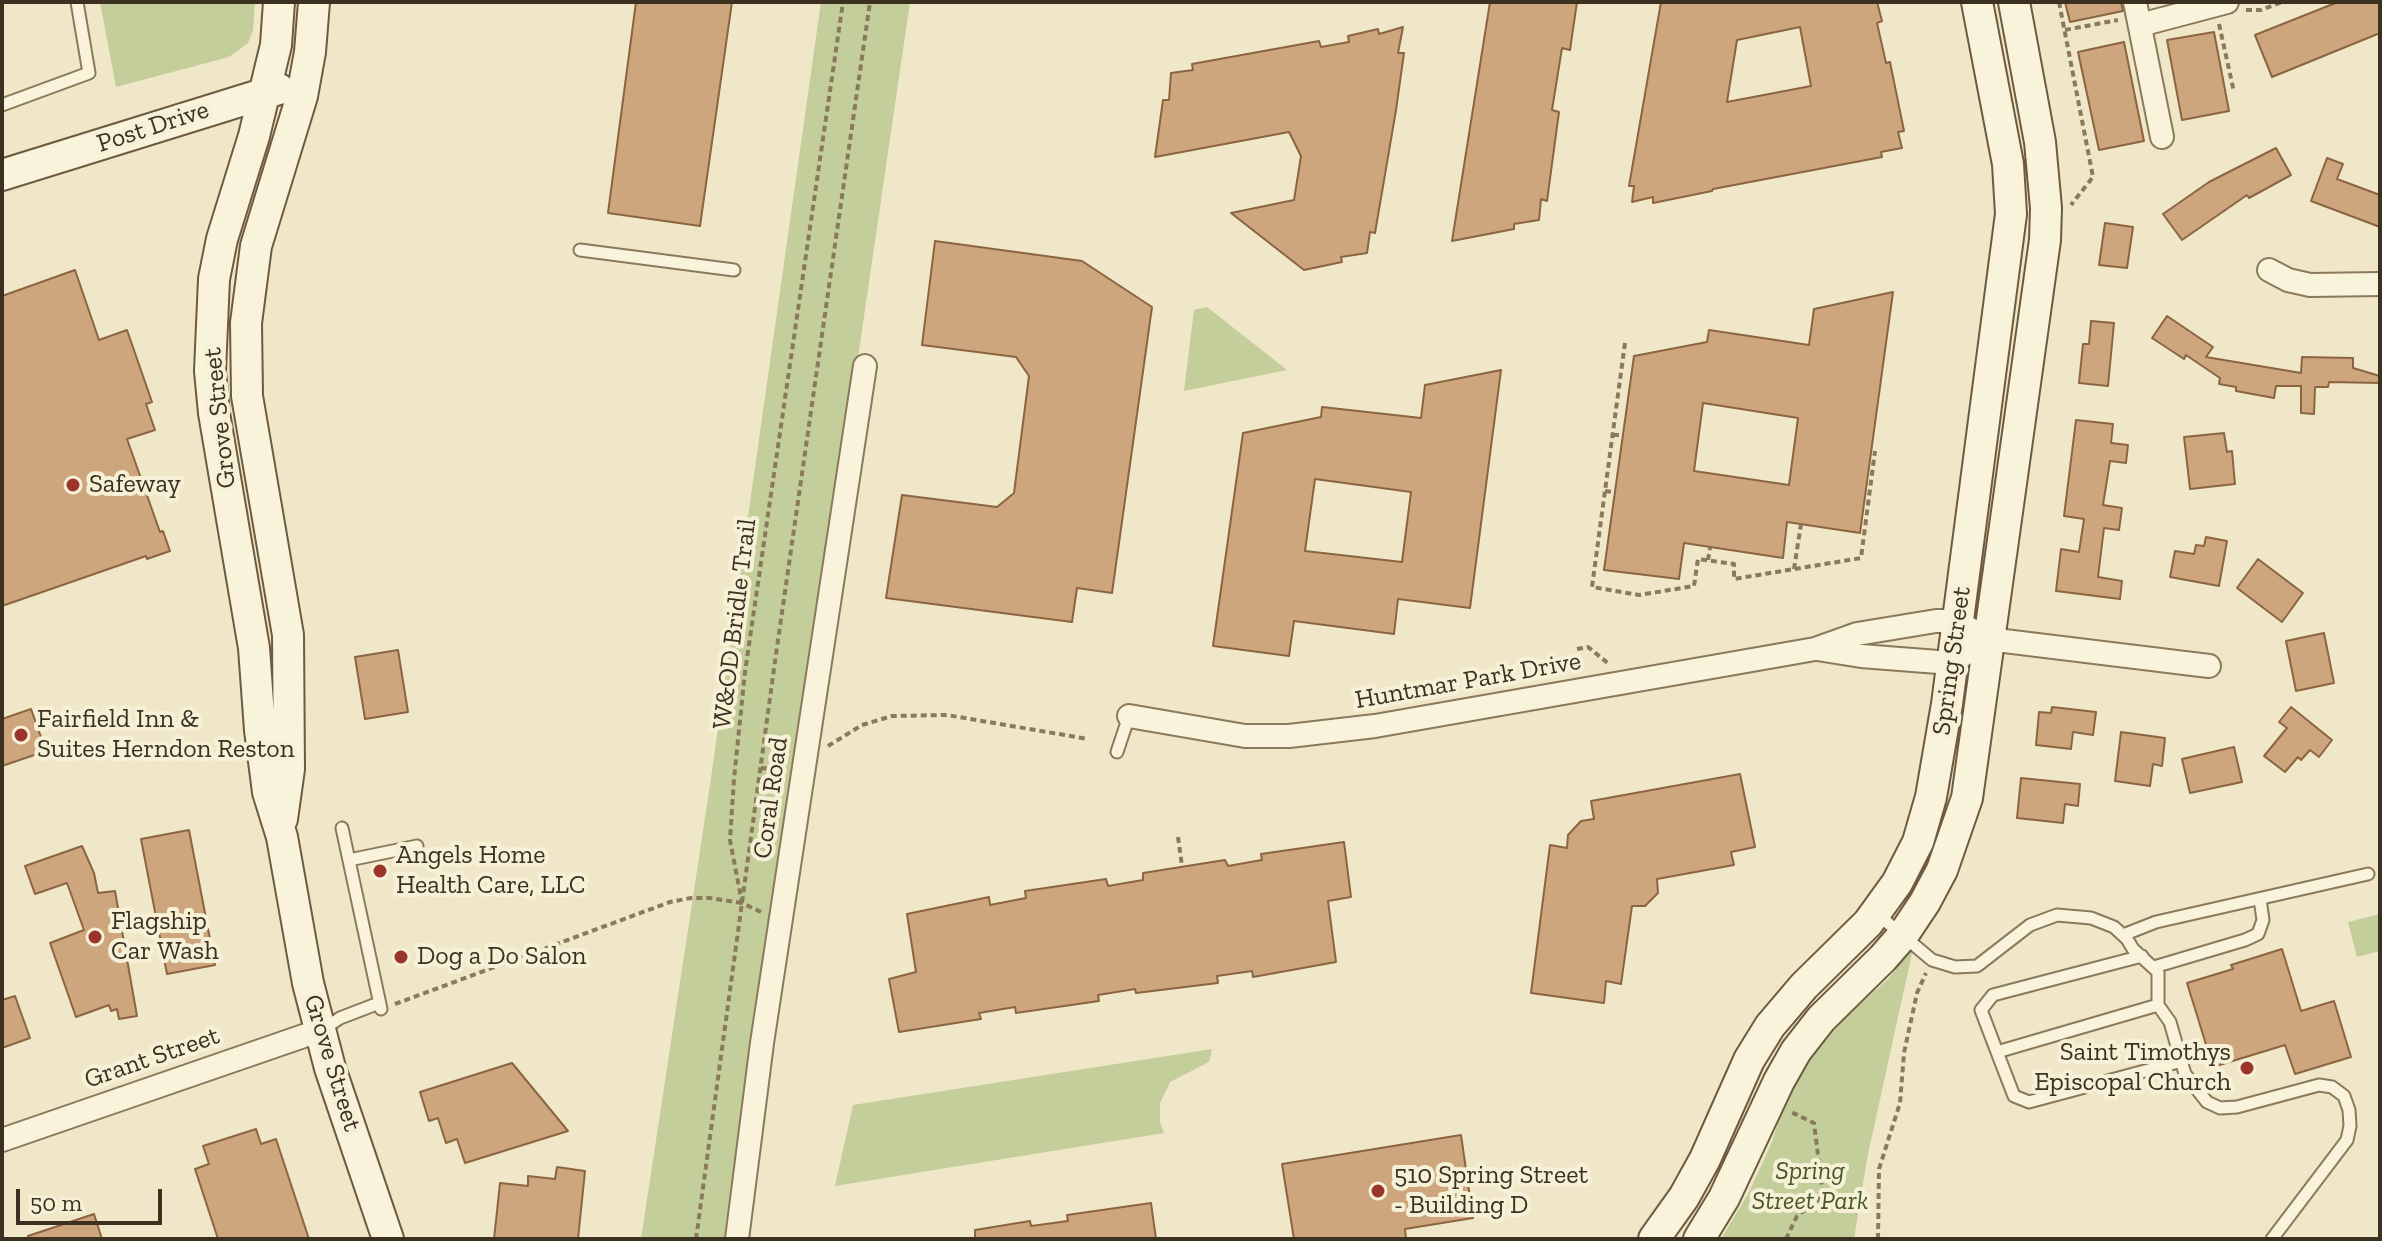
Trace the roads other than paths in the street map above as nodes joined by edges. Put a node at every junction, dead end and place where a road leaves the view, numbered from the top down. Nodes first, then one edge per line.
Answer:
1 (77, 2) edge
2 (279, 2) edge
3 (314, 2) edge
4 (1977, 2) edge
5 (2014, 2) edge
6 (2223, 10) edge
7 (2135, 15) edge
8 (304, 84) junction
9 (265, 92) junction
10 (2, 105) edge
11 (2162, 137) dead end
12 (2, 175) edge
13 (580, 250) dead end
14 (734, 270) dead end
15 (2269, 270) dead end
16 (2380, 284) edge
17 (865, 366) dead end
18 (1956, 621) junction
19 (1988, 639) junction
20 (1815, 649) junction
21 (1951, 663) junction
22 (2209, 666) dead end
23 (1129, 716) joint
24 (1117, 752) dead end
25 (342, 828) dead end
26 (282, 837) junction
27 (417, 846) dead end
28 (349, 860) junction
29 (2368, 874) dead end
30 (2260, 899) junction
31 (1875, 912) junction
32 (1903, 935) junction
33 (2123, 935) junction
34 (2142, 956) junction
35 (2154, 967) junction
36 (2158, 1005) junction
37 (321, 1030) junction
38 (1997, 1052) junction
39 (2182, 1061) junction
40 (2, 1140) edge
41 (388, 1239) edge
42 (737, 1239) edge
43 (1654, 1239) edge
44 (1699, 1239) edge
45 (2272, 1239) edge

1 - 10 lane
2 - 9 main road, Grove Street
3 - 8 main road, Grove Street
4 - 18 main road, Spring Street
5 - 19 main road, Spring Street
6 - 7 street
7 - 11 street
8 - 9 main road, Post Drive
8 - 26 main road, Grove Street
9 - 12 main road, Post Drive
9 - 26 main road, Grove Street
13 - 14 lane
15 - 16 street
17 - 42 street, Coral Road
18 - 19 street
18 - 20 street, Huntmar Park Drive
18 - 21 main road, Spring Street
19 - 21 street
19 - 22 street
19 - 32 main road, Spring Street
20 - 21 street, Huntmar Park Drive
20 - 23 street, Huntmar Park Drive
21 - 31 main road, Spring Street
23 - 24 lane
25 - 28 lane
26 - 37 main road, Grove Street
27 - 28 lane
28 - 37 lane
29 - 30 lane
30 - 33 lane
30 - 35 lane
31 - 32 lane
31 - 43 main road, Spring Street
32 - 33 lane
32 - 44 main road, Spring Street
33 - 34 lane
34 - 35 lane
34 - 38 lane
35 - 36 lane
36 - 38 lane
36 - 39 lane
37 - 40 street, Grant Street
37 - 41 main road, Grove Street
38 - 39 lane
39 - 45 lane

